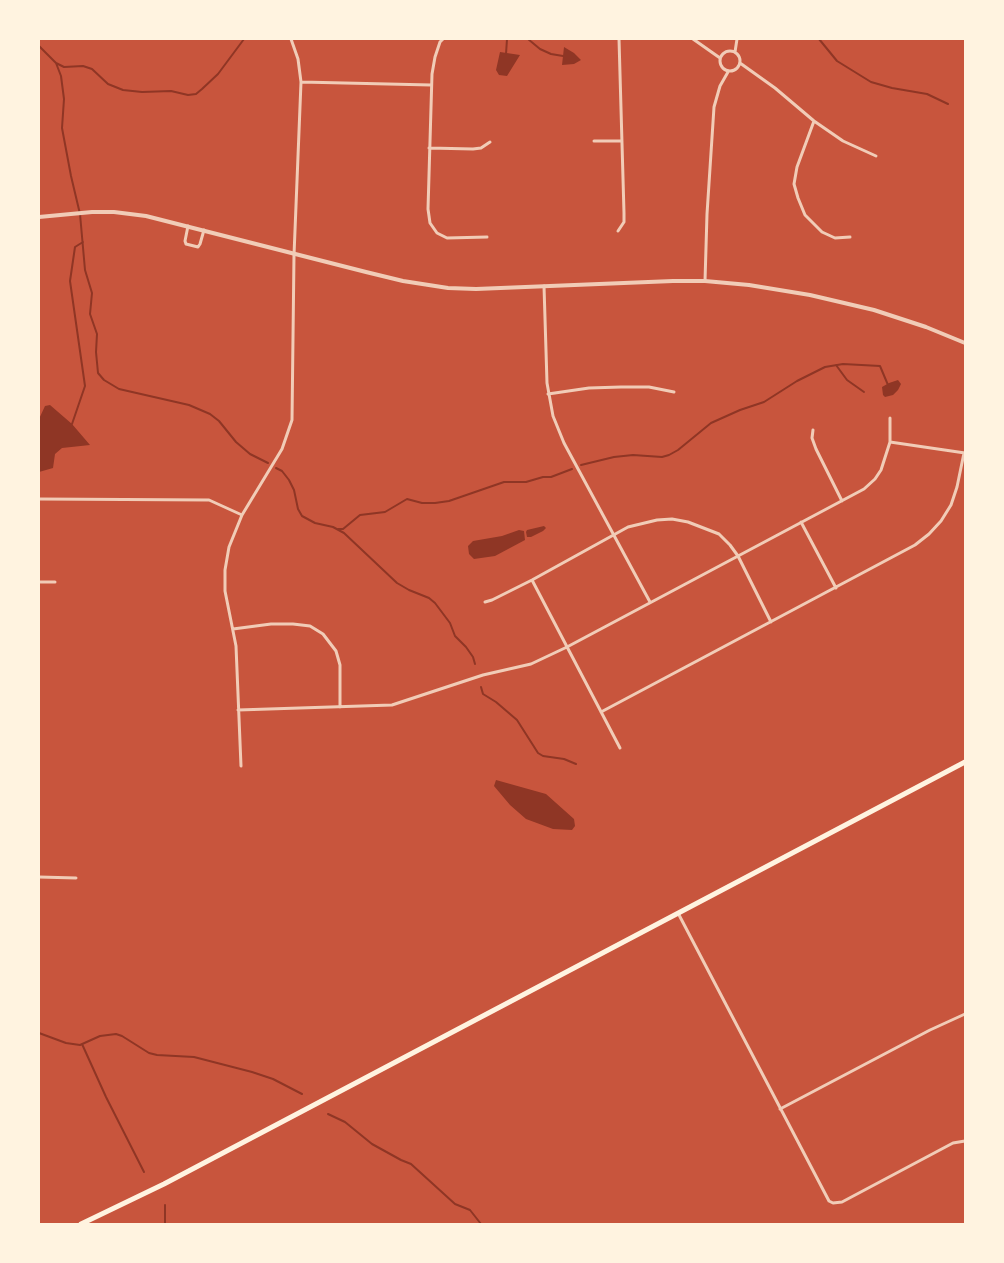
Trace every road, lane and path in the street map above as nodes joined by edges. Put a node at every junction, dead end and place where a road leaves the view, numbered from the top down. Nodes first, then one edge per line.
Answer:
1 (291, 39) edge
2 (443, 39) edge
3 (619, 39) edge
4 (693, 39) edge
5 (737, 39) edge
6 (735, 52) junction
7 (720, 58) junction
8 (740, 63) junction
9 (728, 72) junction
10 (301, 82) junction
11 (431, 85) junction
12 (814, 121) junction
13 (594, 141) dead end
14 (622, 141) junction
15 (490, 142) dead end
16 (429, 148) junction
17 (876, 156) dead end
18 (39, 217) edge
19 (188, 226) junction
20 (204, 230) junction
21 (618, 231) dead end
22 (487, 237) dead end
23 (850, 237) dead end
24 (294, 255) junction
25 (706, 281) junction
26 (544, 286) junction
27 (965, 343) edge
28 (674, 392) dead end
29 (548, 394) junction
30 (890, 418) dead end
31 (813, 430) dead end
32 (890, 442) junction
33 (964, 453) edge
34 (39, 499) edge
35 (842, 501) junction
36 (242, 515) junction
37 (801, 522) junction
38 (613, 535) junction
39 (738, 556) junction
40 (532, 580) junction
41 (39, 582) edge
42 (55, 582) dead end
43 (836, 588) junction
44 (485, 602) dead end
45 (650, 602) junction
46 (771, 622) junction
47 (233, 629) junction
48 (567, 647) junction
49 (340, 707) junction
50 (238, 710) junction
51 (601, 712) junction
52 (620, 748) dead end
53 (965, 762) edge
54 (241, 766) dead end
55 (39, 877) edge
56 (76, 878) dead end
57 (678, 913) junction
58 (965, 1014) edge
59 (780, 1109) junction
60 (965, 1141) edge
61 (81, 1224) edge

1 - 10 street
2 - 11 street
3 - 14 street
4 - 7 street
5 - 6 street
6 - 7 street
6 - 8 street
7 - 9 street
8 - 9 street
8 - 12 street
9 - 25 street
10 - 11 street
10 - 24 street
11 - 16 street
12 - 17 street
12 - 23 street
13 - 14 street
14 - 21 street
15 - 16 street
16 - 22 street
18 - 19 street
19 - 20 street
19 - 20 street
20 - 24 street
24 - 26 street
24 - 36 street
25 - 26 street
25 - 27 street
26 - 29 street
28 - 29 street
29 - 38 street
30 - 32 street
31 - 35 street
32 - 33 street
32 - 35 street
33 - 43 street
34 - 36 street
35 - 37 street
36 - 47 street
37 - 39 street
37 - 43 street
38 - 39 street
38 - 40 street
38 - 45 street
39 - 45 street
39 - 46 street
40 - 44 street
40 - 48 street
41 - 42 street
43 - 46 street
45 - 48 street
46 - 51 street
47 - 49 street
47 - 50 street
48 - 49 street
48 - 51 street
49 - 50 street
50 - 54 street
51 - 52 street
53 - 57 highway
55 - 56 street
57 - 59 street
57 - 61 highway
58 - 59 street
59 - 60 street

